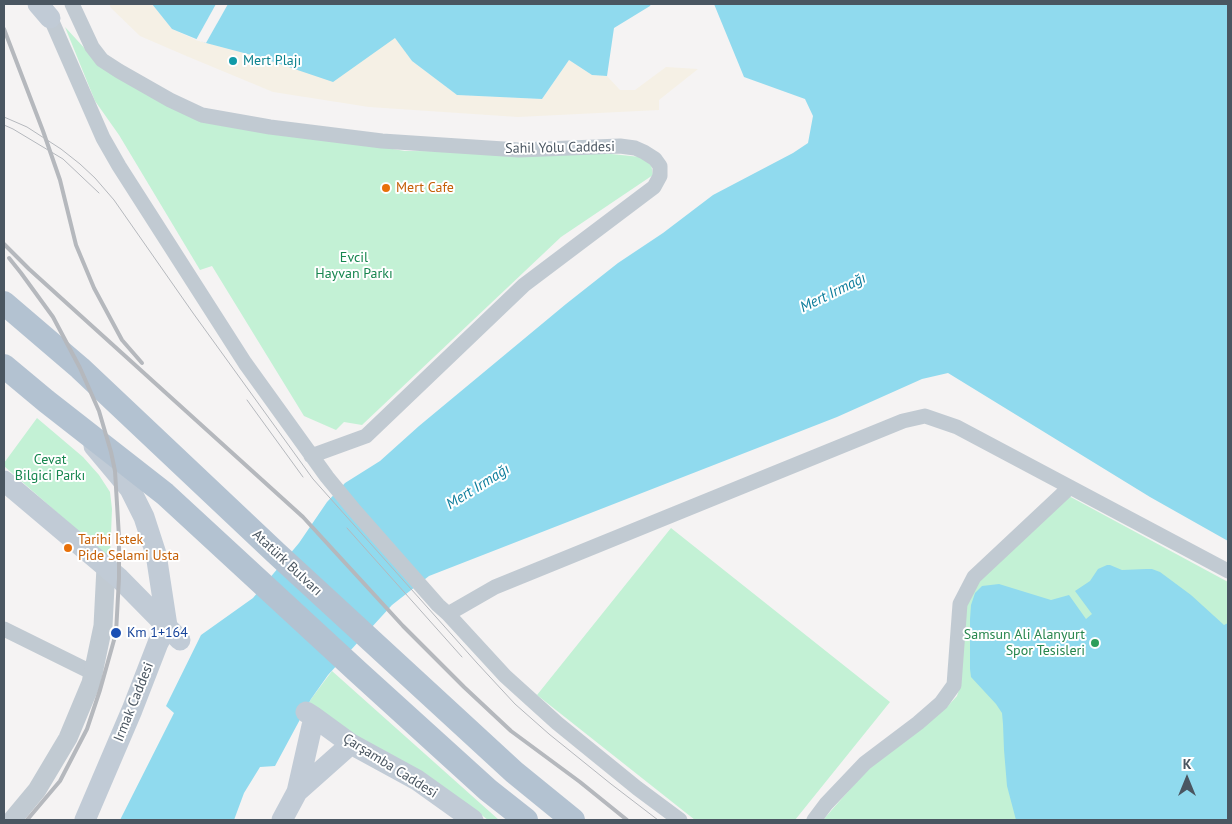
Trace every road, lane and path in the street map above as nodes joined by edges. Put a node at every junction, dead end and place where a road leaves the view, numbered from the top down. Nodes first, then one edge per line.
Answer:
1 (72, 4) edge
2 (44, 8) edge
3 (4, 303) edge
4 (4, 366) edge
5 (77, 426) junction
6 (312, 456) junction
7 (4, 481) edge
8 (1070, 487) junction
9 (106, 567) junction
10 (1228, 571) edge
11 (443, 609) junction
12 (4, 629) edge
13 (174, 633) junction
14 (93, 673) junction
15 (351, 744) junction
16 (297, 792) junction
17 (12, 820) edge
18 (85, 820) edge
19 (282, 820) edge
20 (295, 820) edge
21 (472, 820) edge
22 (526, 820) edge
23 (573, 820) edge
24 (680, 820) edge
25 (814, 820) edge

1 - 6 street, Sahil Yolu Caddesi
2 - 6 street
3 - 23 main road, Atatürk Bulvarı
4 - 5 main road
5 - 13 main road
5 - 22 main road
6 - 11 street
7 - 9 main road
8 - 10 street
8 - 11 street
8 - 25 street
9 - 13 main road
9 - 14 street
11 - 24 street
12 - 14 street
13 - 18 main road, Irmak Caddesi
14 - 17 street
15 - 16 main road
15 - 16 main road, Çarşamba Caddesi
15 - 21 main road, Çarşamba Caddesi
16 - 19 main road
16 - 20 street

